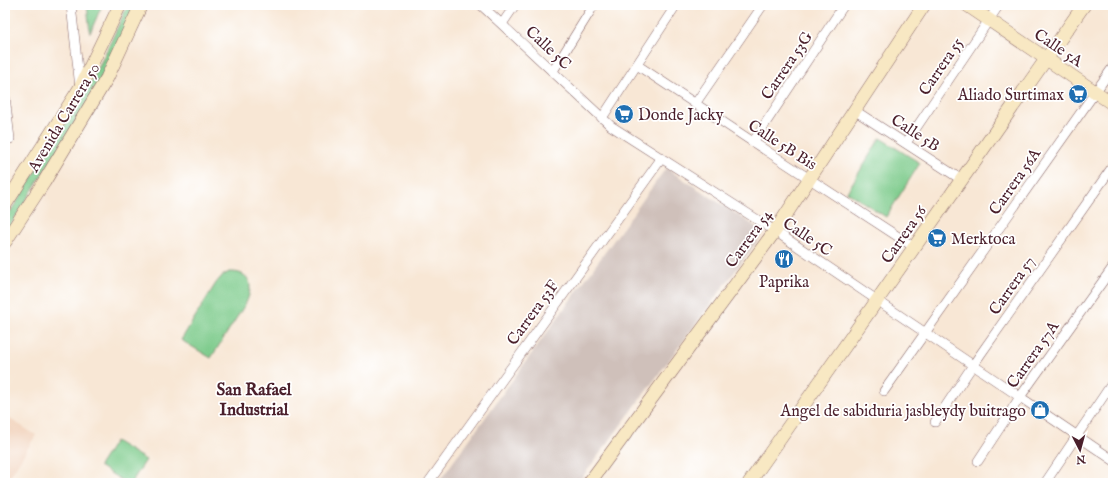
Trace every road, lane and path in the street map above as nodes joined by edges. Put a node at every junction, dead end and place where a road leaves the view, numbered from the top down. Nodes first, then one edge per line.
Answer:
1 (71, 5) edge
2 (120, 5) edge
3 (141, 5) edge
4 (481, 5) edge
5 (515, 5) edge
6 (594, 5) edge
7 (676, 5) edge
8 (763, 5) edge
9 (844, 5) edge
10 (924, 5) edge
11 (967, 5) edge
12 (999, 5) edge
13 (1084, 5) edge
14 (989, 20) junction
15 (502, 24) junction
16 (1047, 59) junction
17 (637, 65) junction
18 (1113, 67) edge
19 (553, 71) junction
20 (80, 88) junction
21 (1095, 92) junction
22 (5, 96) edge
23 (696, 104) junction
24 (1113, 104) edge
25 (854, 110) junction
26 (602, 118) junction
27 (8, 140) edge
28 (753, 142) junction
29 (906, 143) junction
30 (661, 159) junction
31 (1113, 166) edge
32 (809, 179) junction
33 (962, 180) junction
34 (5, 205) edge
35 (775, 231) junction
36 (5, 242) edge
37 (914, 247) junction
38 (1113, 267) edge
39 (877, 300) junction
40 (925, 332) junction
41 (973, 365) junction
42 (1113, 382) edge
43 (884, 391) dead end
44 (1020, 397) junction
45 (935, 422) dead end
46 (1078, 436) junction
47 (1113, 460) edge
48 (978, 461) dead end
49 (428, 483) edge
50 (589, 483) edge
51 (749, 483) edge
52 (1046, 483) edge

1 - 20 street
2 - 20 street, Avenida Carrera 50
3 - 36 street, Avenida Carrera 50
4 - 15 street, Calle 5C
5 - 15 street
6 - 19 street
7 - 17 street
8 - 23 street
9 - 28 street, Carrera 53G
10 - 25 street, Carrera 54
11 - 14 street, Calle 5A
12 - 14 street, Carrera 55
13 - 16 street, Carrera 56
14 - 16 street, Calle 5A
14 - 29 street, Carrera 55
15 - 19 street, Calle 5C
16 - 21 street, Calle 5A
16 - 33 street, Carrera 56
17 - 23 street, Calle 5B Bis
17 - 26 street
18 - 21 street, Carrera 56A
19 - 26 street, Calle 5C
20 - 34 street, Avenida Carrera 50
21 - 24 street, Calle 5A
21 - 40 street, Carrera 56A
22 - 27 street
23 - 28 street, Calle 5B Bis
25 - 29 street, Calle 5B
25 - 32 street, Carrera 54
26 - 30 street, Calle 5C
28 - 32 street, Calle 5B Bis
29 - 33 street, Calle 5B
30 - 35 street, Calle 5C
30 - 49 street, Carrera 53F
31 - 41 street, Carrera 57
32 - 35 street, Carrera 54
32 - 37 street, Calle 5B Bis
33 - 37 street, Carrera 56
35 - 39 street, Calle 5C
35 - 50 street, Carrera 54
37 - 39 street, Carrera 56
38 - 44 street, Carrera 57A
39 - 40 street, Calle 5C
39 - 51 street, Carrera 56
40 - 41 street, Calle 5C
40 - 43 street, Carrera 56A
41 - 44 street, Calle 5C
41 - 45 street, Carrera 57
42 - 46 street
44 - 46 street, Calle 5C
44 - 48 street, Carrera 57A
46 - 47 street, Calle 5C
46 - 52 street

